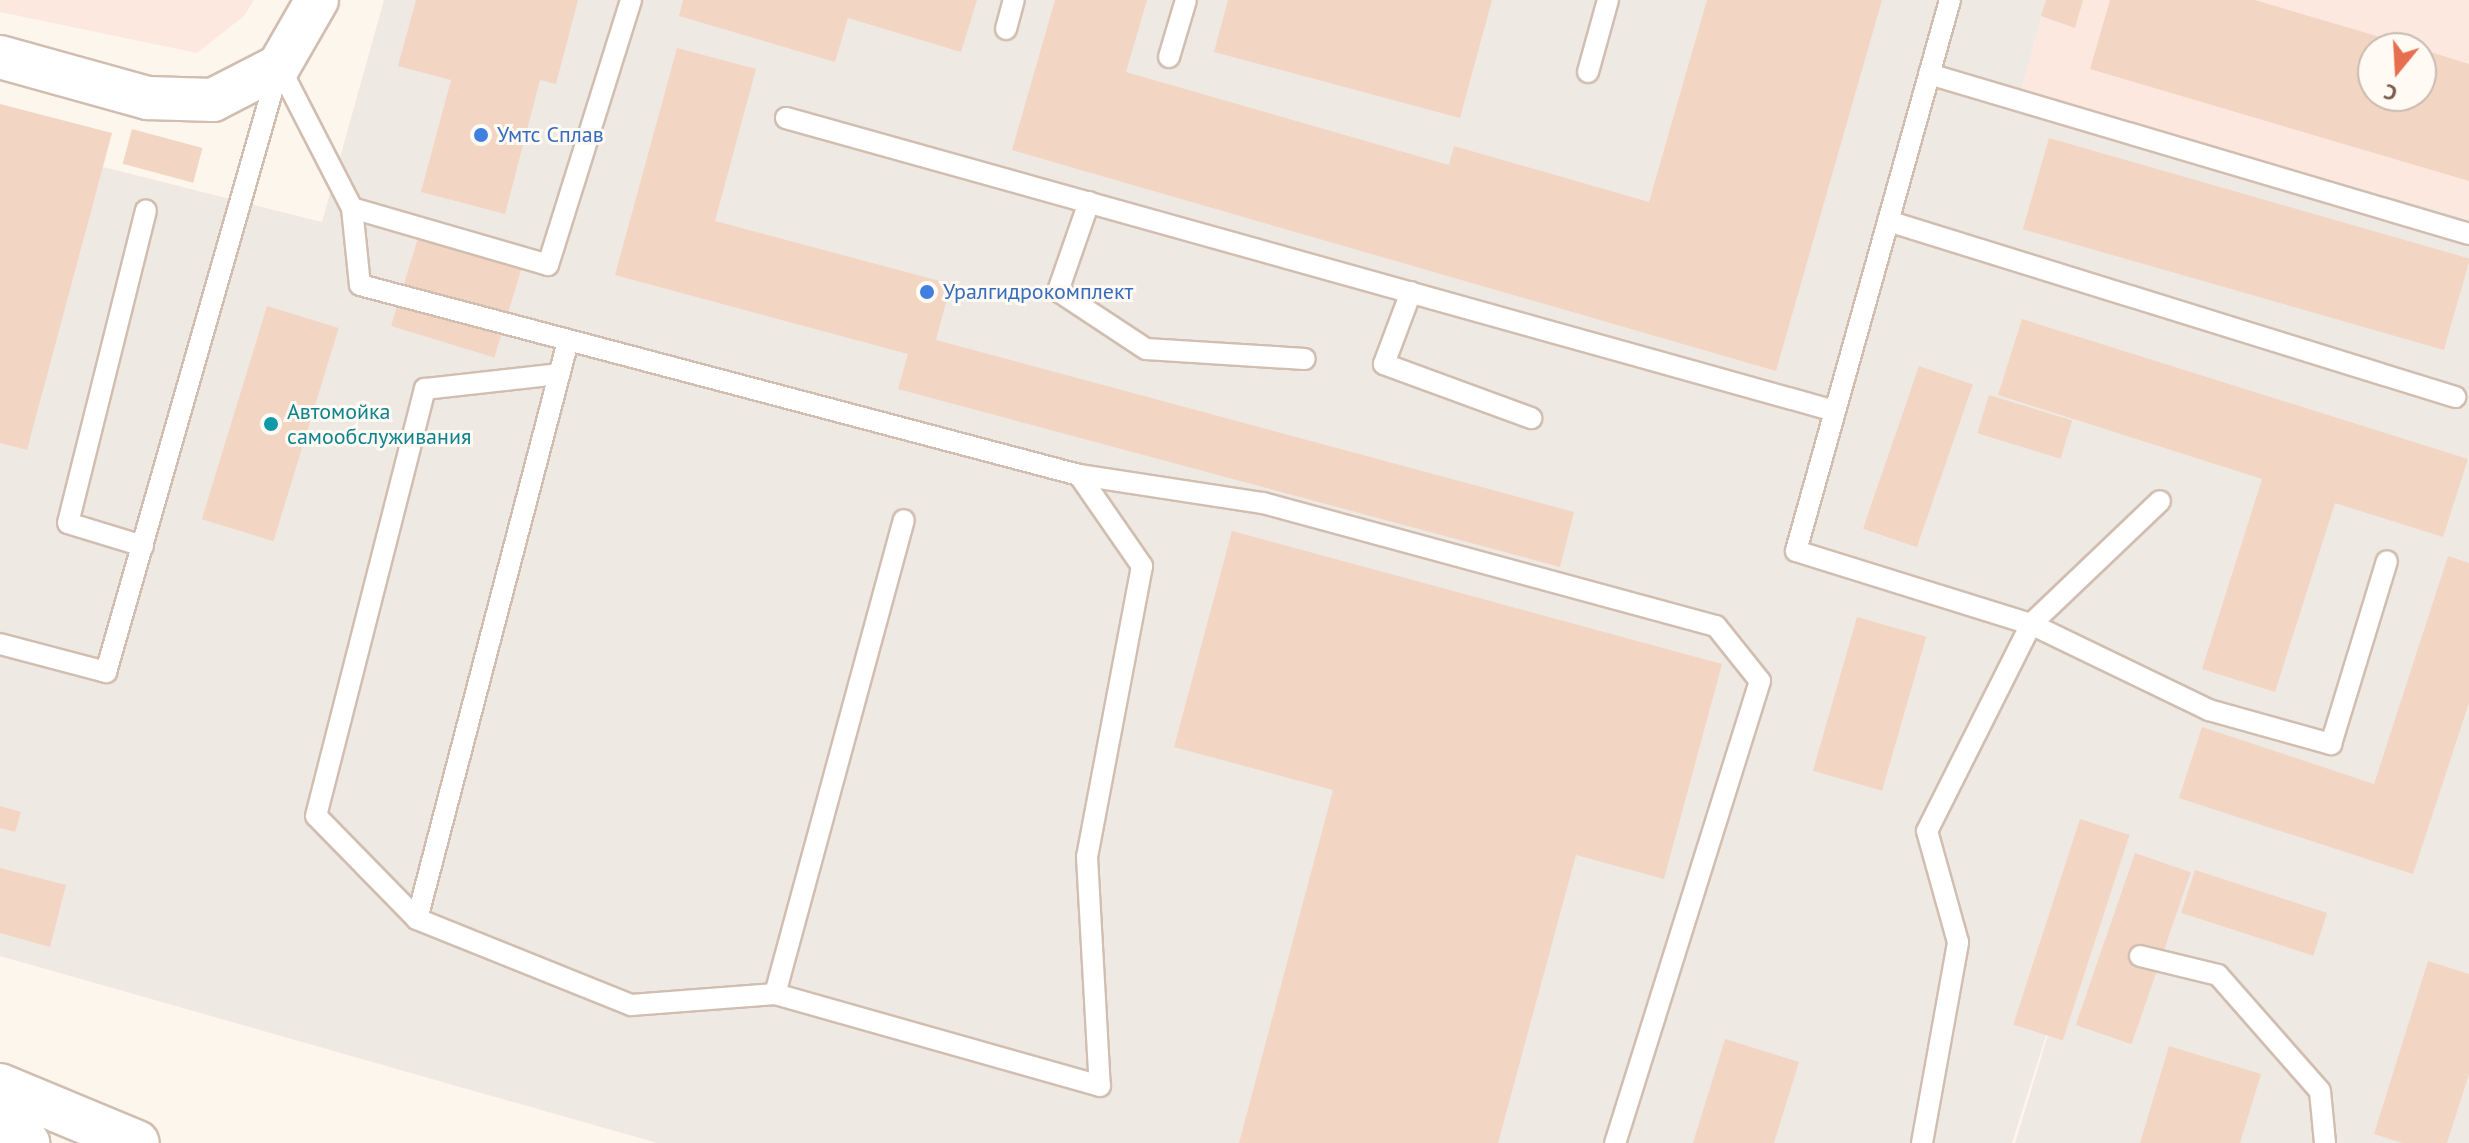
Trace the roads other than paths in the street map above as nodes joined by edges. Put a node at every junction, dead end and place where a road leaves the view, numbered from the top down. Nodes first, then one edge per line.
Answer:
1 (317, 0) edge
2 (631, 0) edge
3 (1014, 0) edge
4 (1186, 0) edge
5 (1608, 0) edge
6 (1950, 0) edge
7 (1006, 29) dead end
8 (0, 57) edge
9 (1169, 57) dead end
10 (279, 66) junction
11 (1588, 72) dead end
12 (1929, 74) junction
13 (786, 118) dead end
14 (1089, 202) junction
15 (352, 208) junction
16 (146, 211) dead end
17 (1888, 221) junction
18 (2469, 234) edge
19 (1411, 292) junction
20 (568, 341) junction
21 (1305, 359) dead end
22 (559, 374) junction
23 (2455, 397) dead end
24 (1835, 411) junction
25 (1531, 418) dead end
26 (1079, 475) junction
27 (2160, 501) dead end
28 (904, 520) dead end
29 (143, 546) junction
30 (2387, 561) dead end
31 (2031, 624) junction
32 (0, 644) edge
33 (417, 919) junction
34 (2140, 956) dead end
35 (775, 994) junction
36 (0, 1086) edge
37 (0, 1131) edge
38 (27, 1143) edge
39 (137, 1143) edge
40 (1615, 1143) edge
41 (1922, 1143) edge
42 (2325, 1143) edge

1 - 10 street
2 - 15 lane
3 - 7 lane
4 - 9 lane
5 - 11 lane
6 - 12 lane
8 - 10 street
10 - 15 lane
10 - 29 lane
12 - 17 lane
12 - 18 lane
13 - 14 lane
14 - 19 lane
14 - 21 lane
15 - 20 lane
16 - 29 lane
17 - 23 lane
17 - 24 lane
19 - 24 lane
19 - 25 lane
20 - 22 lane
20 - 26 lane
22 - 33 lane
22 - 33 lane
24 - 31 lane
26 - 35 lane
26 - 40 lane
27 - 31 lane
28 - 35 lane
29 - 32 lane
30 - 31 lane
31 - 41 lane
33 - 35 lane
34 - 42 lane
36 - 39 main road
37 - 38 main road

